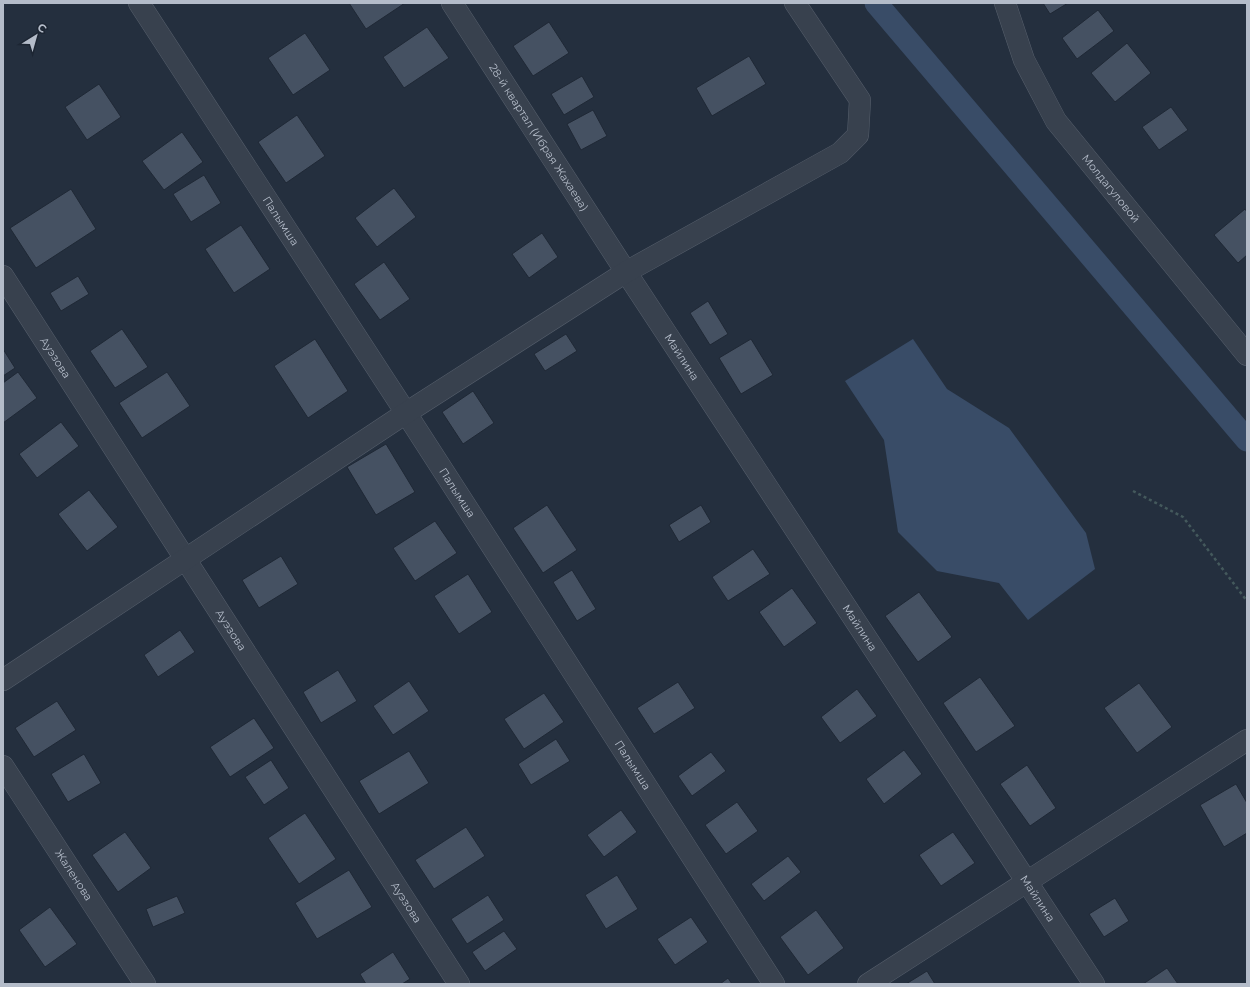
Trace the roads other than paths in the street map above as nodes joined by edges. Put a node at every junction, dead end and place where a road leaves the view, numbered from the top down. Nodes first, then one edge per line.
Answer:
1 (139, 3) edge
2 (452, 3) edge
3 (794, 3) edge
4 (1005, 3) edge
5 (626, 272) junction
6 (3, 276) edge
7 (1247, 355) edge
8 (406, 413) junction
9 (186, 559) junction
10 (3, 680) edge
11 (1247, 740) edge
12 (3, 766) edge
13 (1026, 882) junction
14 (145, 984) edge
15 (459, 984) edge
16 (774, 984) edge
17 (868, 984) edge
18 (1094, 984) edge

1 - 8 street, Палымша
2 - 5 street, 28-й квартал (Ибрая Жахаева)
3 - 5 street
4 - 7 street, Молдагуловой
5 - 8 street
5 - 13 street, Майлина
6 - 9 street, Ауэзова
8 - 9 street
8 - 16 street, Палымша
9 - 10 street
9 - 15 street, Ауэзова
11 - 13 street
12 - 14 street, Жаленова
13 - 17 street
13 - 18 street, Майлина

